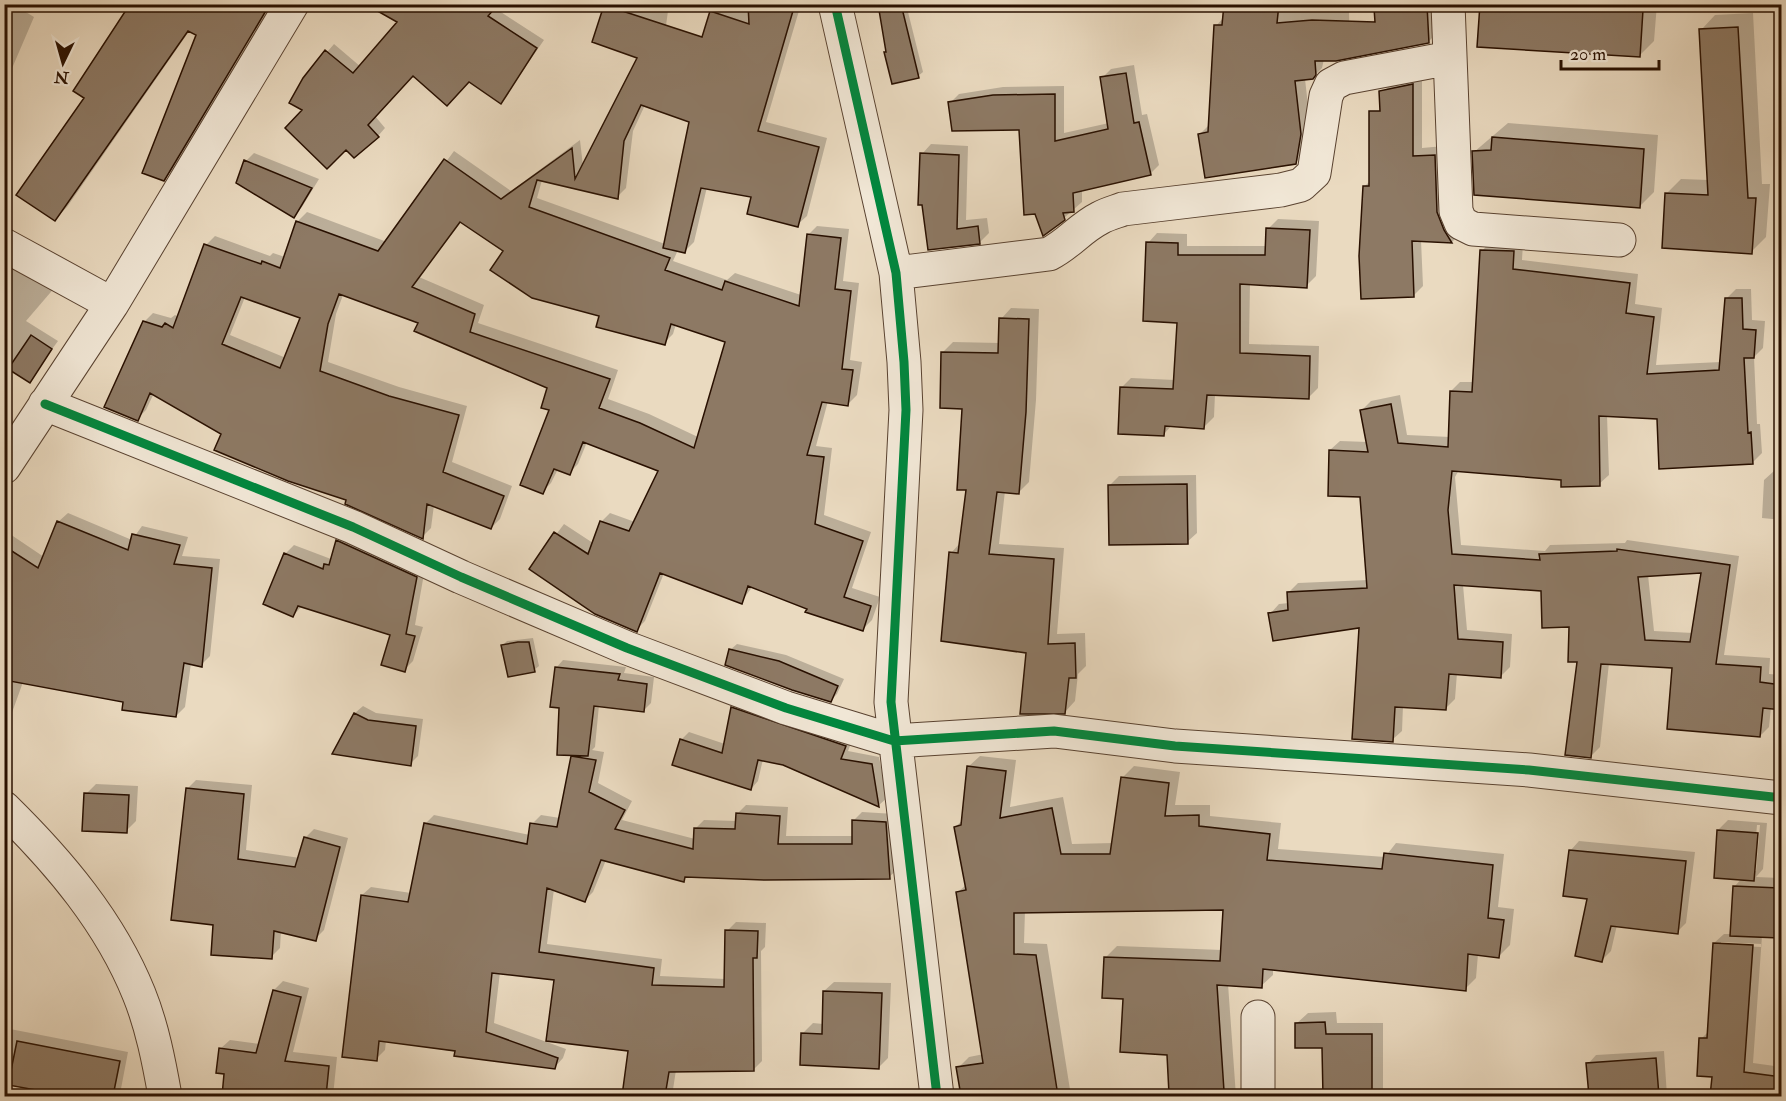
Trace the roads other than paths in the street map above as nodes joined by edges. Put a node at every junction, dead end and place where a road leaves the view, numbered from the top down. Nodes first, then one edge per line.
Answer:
1 (292, 4) edge
2 (835, 4) edge
3 (1448, 4) edge
4 (1450, 58) junction
5 (1619, 240) dead end
6 (4, 245) edge
7 (896, 273) junction
8 (112, 304) junction
9 (45, 404) junction
10 (4, 466) edge
11 (894, 741) junction
12 (1782, 798) edge
13 (4, 808) edge
14 (1258, 1017) dead end
15 (165, 1096) edge
16 (937, 1096) edge
17 (1258, 1096) edge

1 - 8 street
2 - 7 street
3 - 4 street
4 - 5 street
4 - 7 street
6 - 8 street
7 - 11 street
8 - 9 street
9 - 10 street
9 - 11 street
11 - 12 street
11 - 16 street
13 - 15 street
14 - 17 street

